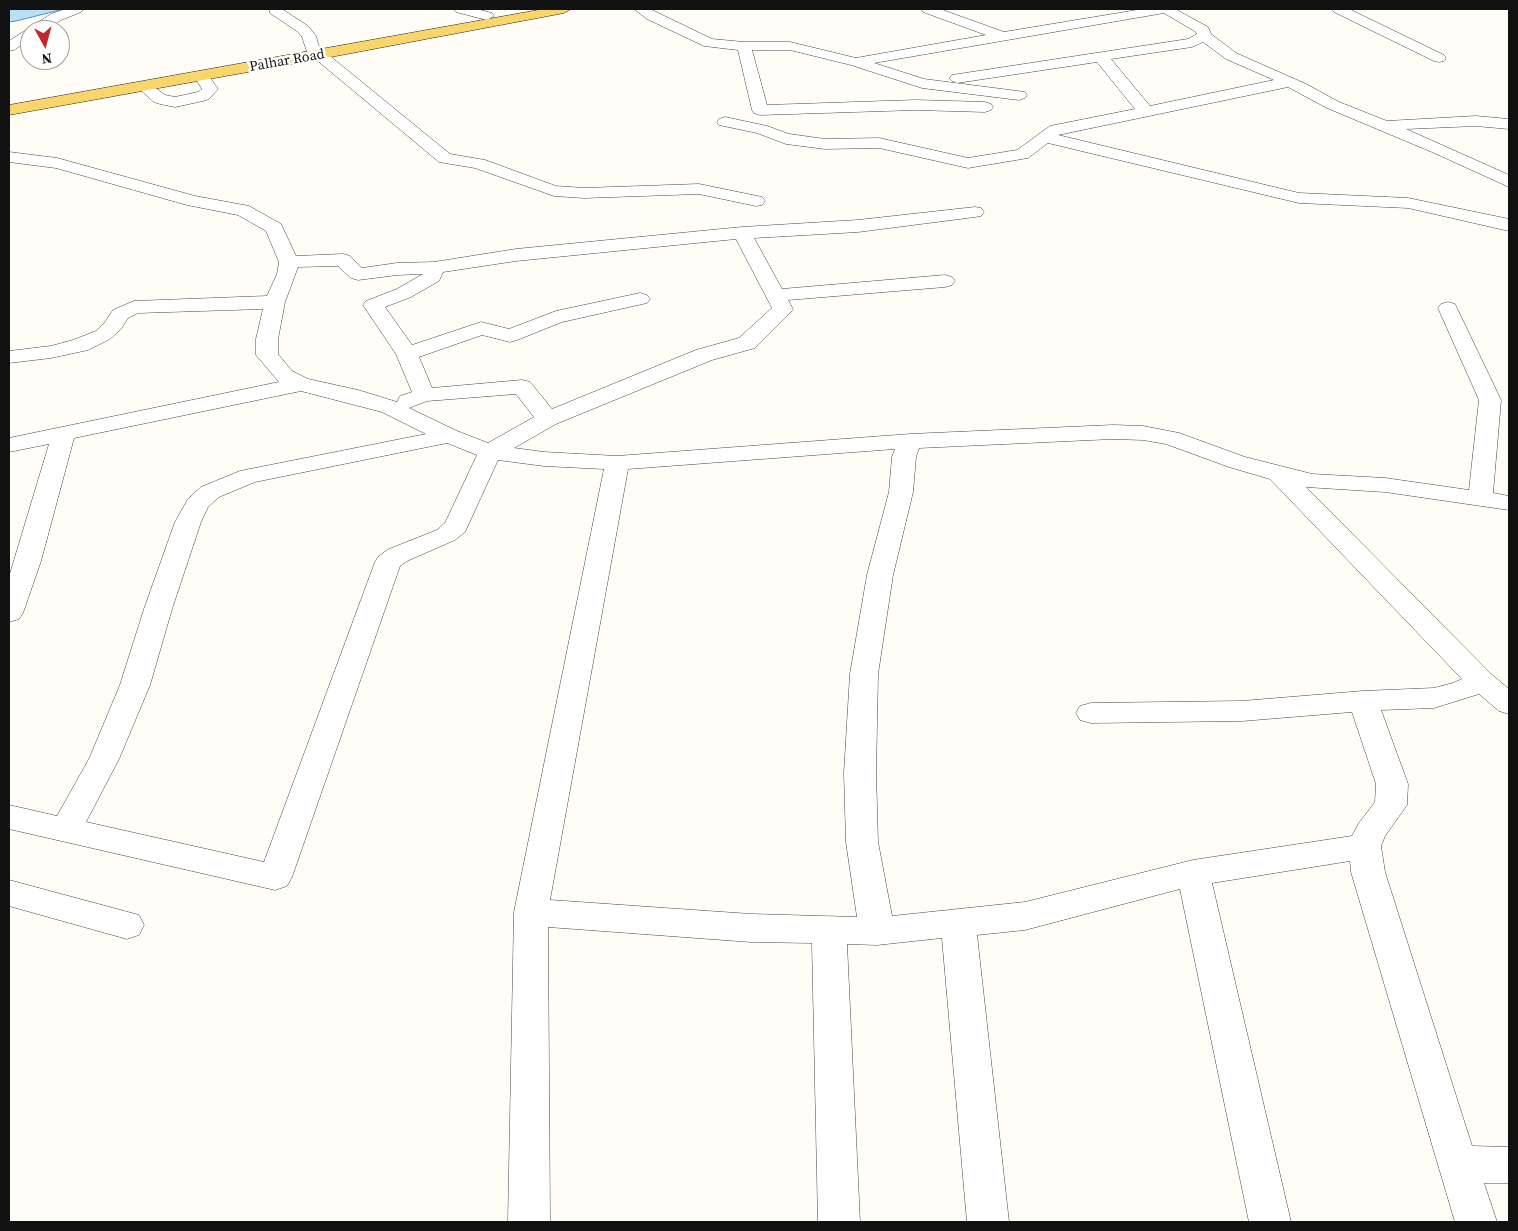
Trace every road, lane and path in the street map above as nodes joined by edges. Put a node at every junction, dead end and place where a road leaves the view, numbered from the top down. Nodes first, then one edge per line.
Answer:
1 (76, 9) edge
2 (461, 9) edge
3 (527, 9) edge
4 (564, 9) edge
5 (641, 9) edge
6 (928, 9) edge
7 (1166, 9) edge
8 (1340, 9) edge
9 (275, 10) edge
10 (487, 16) junction
11 (51, 20) edge
12 (1204, 36) junction
13 (1004, 37) junction
14 (20, 40) edge
15 (744, 46) junction
16 (9, 47) edge
17 (316, 52) junction
18 (1101, 57) junction
19 (1439, 58) dead end
20 (856, 62) junction
21 (202, 76) joint
22 (1288, 82) junction
23 (922, 83) junction
24 (144, 86) joint
25 (1020, 95) dead end
26 (9, 102) edge
27 (985, 107) dead end
28 (9, 110) edge
29 (1146, 112) junction
30 (725, 122) dead end
31 (1509, 124) edge
32 (1382, 125) junction
33 (1046, 137) junction
34 (9, 157) edge
35 (1509, 182) edge
36 (756, 201) dead end
37 (975, 212) dead end
38 (1509, 225) edge
39 (742, 233) junction
40 (289, 262) junction
41 (434, 268) junction
42 (945, 281) dead end
43 (777, 295) junction
44 (640, 299) dead end
45 (275, 302) junction
46 (1448, 308) dead end
47 (407, 354) junction
48 (9, 357) edge
49 (301, 384) junction
50 (424, 395) junction
51 (390, 407) junction
52 (548, 418) junction
53 (64, 433) junction
54 (449, 436) junction
55 (910, 441) junction
56 (9, 445) edge
57 (490, 452) junction
58 (617, 463) junction
59 (1279, 474) junction
60 (1480, 498) junction
61 (1509, 503) edge
62 (9, 613) edge
63 (1481, 681) junction
64 (1363, 701) junction
65 (1509, 704) edge
66 (1092, 713) dead end
67 (9, 817) edge
68 (66, 829) junction
69 (1365, 846) junction
70 (1193, 873) junction
71 (9, 893) edge
72 (531, 912) junction
73 (958, 923) junction
74 (126, 925) dead end
75 (829, 931) junction
76 (877, 931) junction
77 (1459, 1164) junction
78 (1509, 1165) edge
79 (529, 1222) edge
80 (839, 1222) edge
81 (988, 1222) edge
82 (1270, 1222) edge
83 (1476, 1222) edge

1 - 11 street
2 - 10 street
3 - 10 main road, Palhar Road
4 - 17 main road, Palhar Road
5 - 15 street
6 - 13 street
7 - 12 street
7 - 13 street
8 - 19 street
9 - 17 street
10 - 17 main road, Palhar Road
12 - 18 street
12 - 22 street
13 - 20 street
14 - 16 street
15 - 20 street
15 - 27 street
17 - 21 main road, Palhar Road
17 - 26 main road, Palhar Road
17 - 36 street
18 - 23 street
18 - 29 street
20 - 23 street
21 - 24 street
22 - 29 street
22 - 32 street
23 - 25 street
24 - 28 main road
29 - 33 street
30 - 33 street
31 - 32 street
32 - 35 street
33 - 38 street
34 - 40 street
37 - 39 street
39 - 41 street
39 - 43 street
40 - 41 street
40 - 45 street
41 - 47 street
42 - 43 street
43 - 52 street
44 - 47 street
45 - 48 street
45 - 49 street
46 - 60 street
47 - 50 street
49 - 51 street
49 - 53 street
50 - 51 street
50 - 52 street
51 - 54 street
52 - 57 street
53 - 56 street
53 - 62 street
54 - 57 street
54 - 68 street
55 - 58 street
55 - 59 street
55 - 76 street
57 - 58 street
57 - 68 street
58 - 72 street
59 - 60 street
59 - 63 street
60 - 61 street
63 - 64 street
63 - 65 street
64 - 66 street
64 - 69 street
67 - 68 street
69 - 70 street
69 - 77 street
70 - 73 street
70 - 82 street
71 - 74 street
72 - 75 street
72 - 79 street
73 - 76 street
73 - 81 street
75 - 76 street
75 - 80 street
77 - 78 street
77 - 83 street

